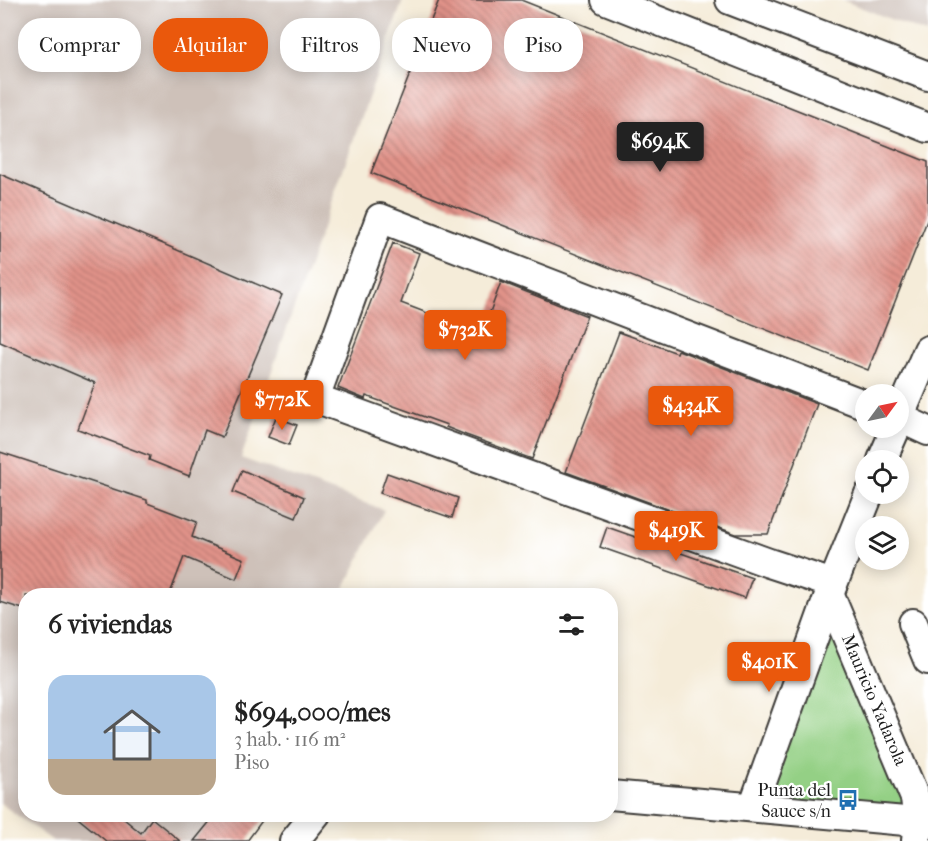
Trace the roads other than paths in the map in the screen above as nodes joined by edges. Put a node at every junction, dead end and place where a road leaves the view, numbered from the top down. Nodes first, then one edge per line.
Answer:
1 (606, 0) edge
2 (730, 0) edge
3 (928, 76) edge
4 (928, 128) edge
5 (928, 350) edge
6 (909, 394) edge
7 (855, 401) edge
8 (909, 424) edge
9 (928, 431) edge
10 (865, 504) edge
11 (831, 590) junction
12 (913, 623) dead end
13 (928, 660) edge
14 (618, 796) edge
15 (753, 807) junction
16 (309, 822) edge
17 (921, 829) edge
18 (294, 841) edge

1 - 4 street
2 - 3 street
5 - 6 street
7 - 11 street
8 - 9 street
10 - 11 street, Mauricio Yadarola
11 - 15 street, Mauricio Yadarola
11 - 17 street, Mauricio Yadarola
12 - 13 street
14 - 15 street
15 - 17 street
16 - 18 street

